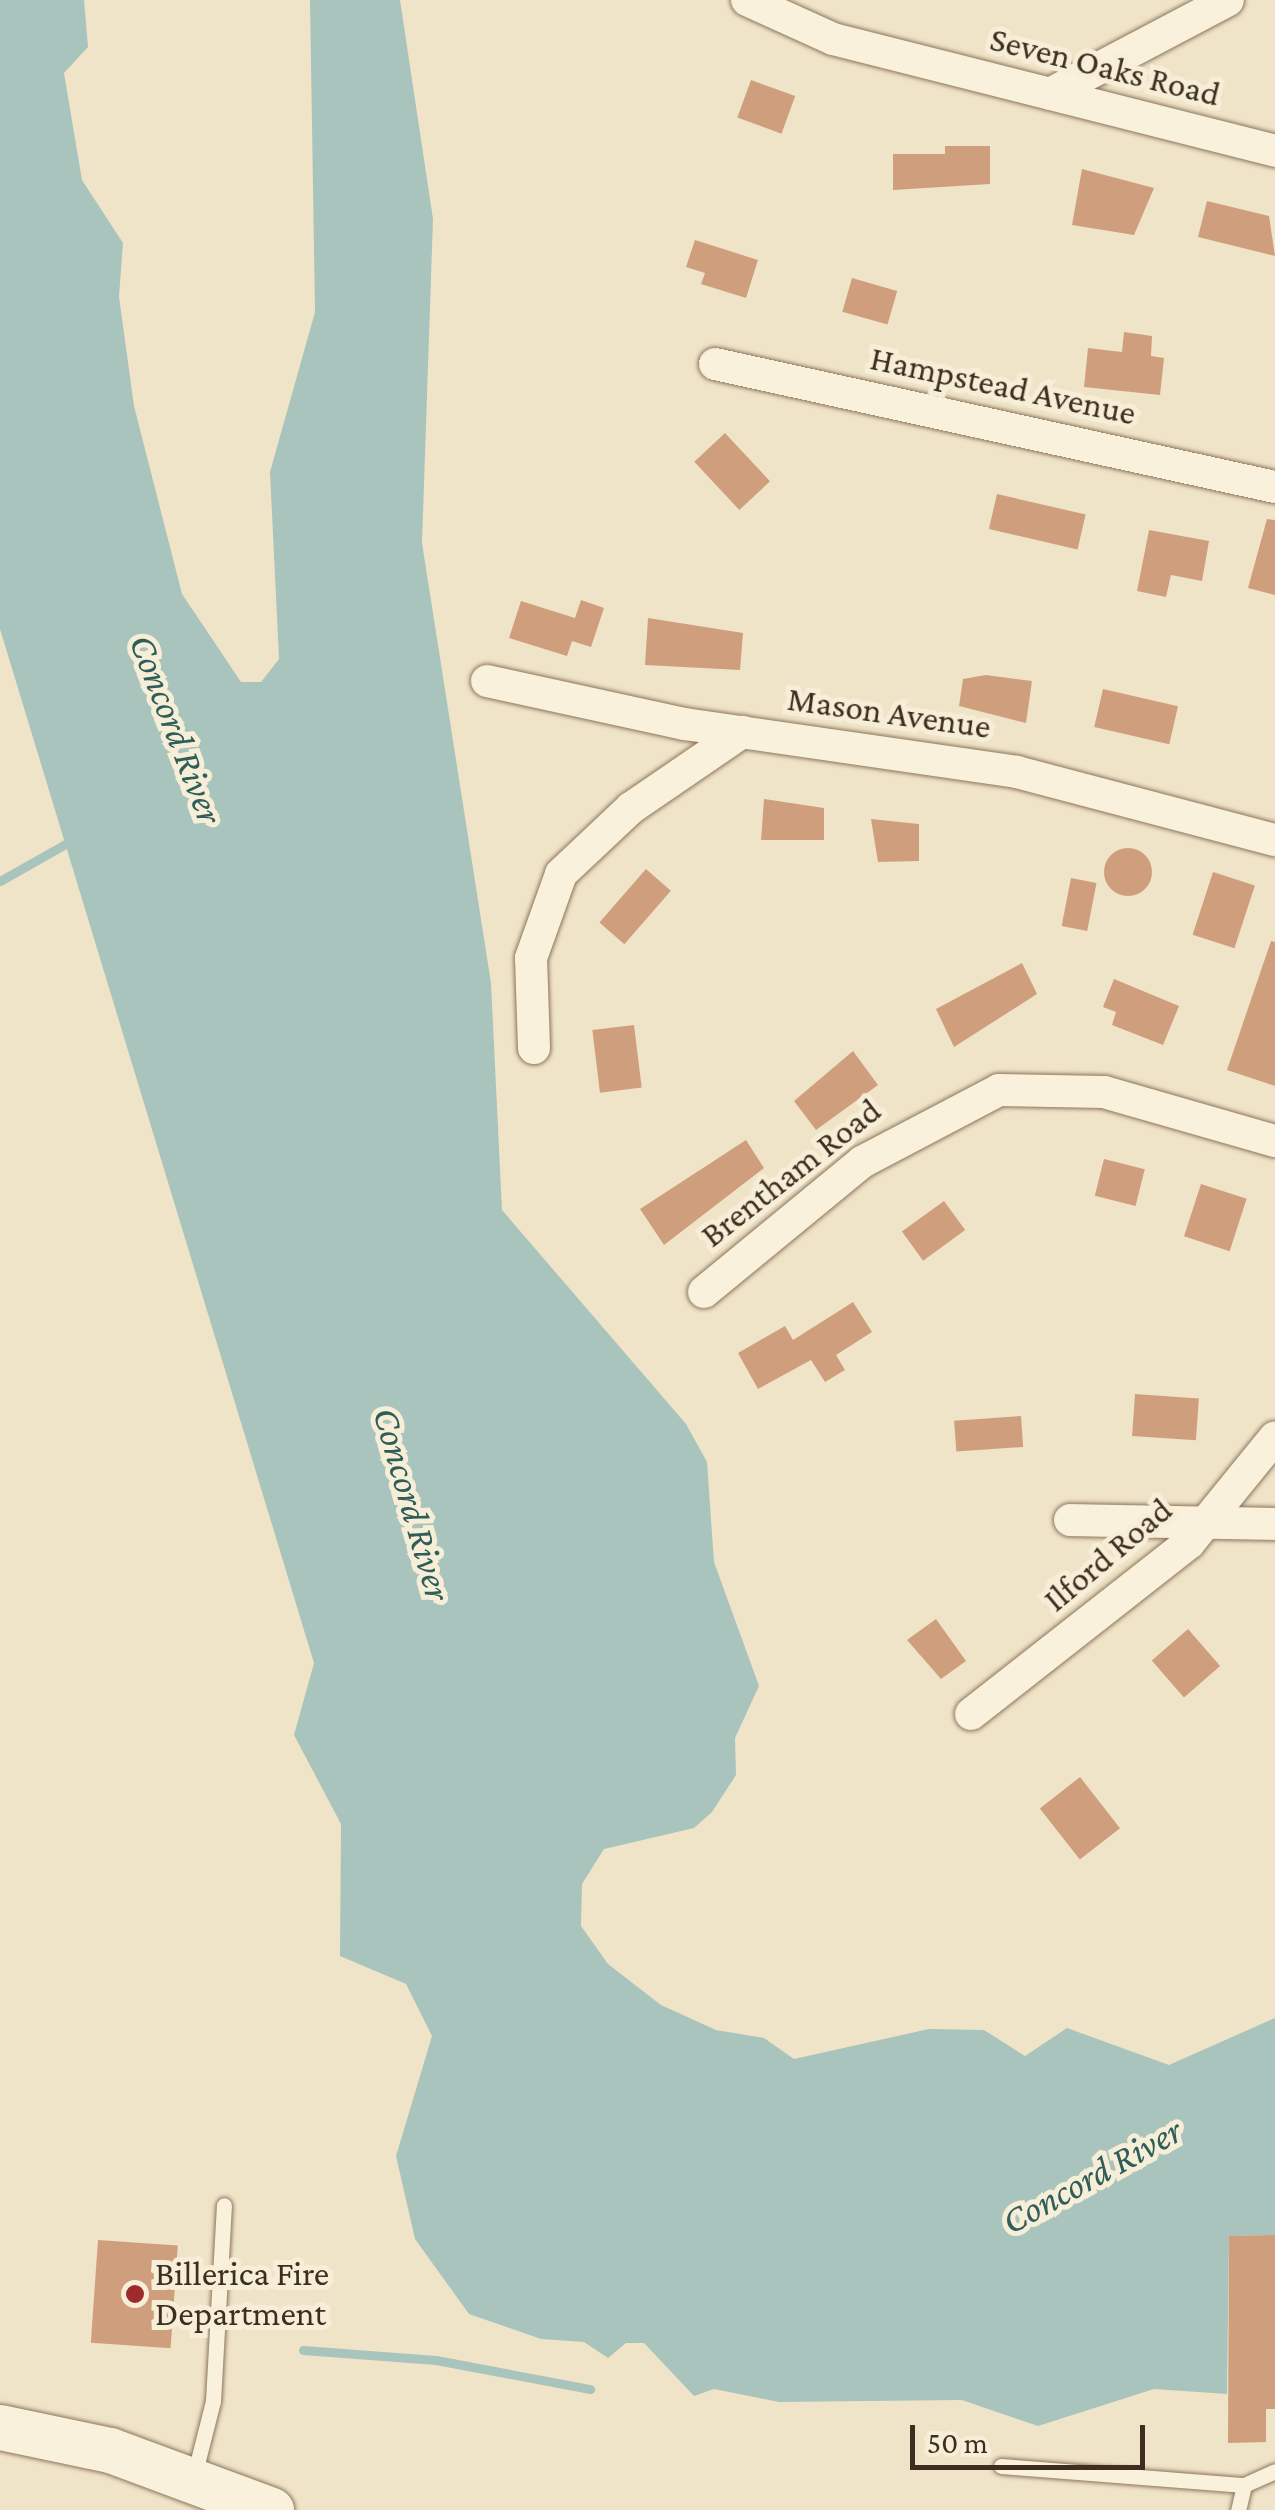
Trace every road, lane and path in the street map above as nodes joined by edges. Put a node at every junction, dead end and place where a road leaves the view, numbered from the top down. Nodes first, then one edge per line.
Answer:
1 (747, 0) edge
2 (1228, 0) edge
3 (1050, 94) junction
4 (1275, 152) edge
5 (715, 364) dead end
6 (1275, 487) edge
7 (487, 681) dead end
8 (742, 732) junction
9 (1275, 840) edge
10 (534, 1048) dead end
11 (1275, 1141) edge
12 (704, 1292) dead end
13 (1275, 1437) edge
14 (1070, 1520) dead end
15 (1207, 1524) junction
16 (1275, 1524) edge
17 (971, 1714) dead end
18 (224, 2205) dead end
19 (0, 2428) edge
20 (1001, 2466) dead end
21 (1275, 2471) edge
22 (194, 2476) junction
23 (1244, 2484) junction
24 (271, 2510) edge
25 (1238, 2510) edge

1 - 3 street, Seven Oaks Road
2 - 3 street
3 - 4 street, Seven Oaks Road
5 - 6 street, Hampstead Avenue
7 - 8 street, Mason Avenue
8 - 9 street, Mason Avenue
8 - 10 street
11 - 12 street, Brentham Road
13 - 15 street, Ilford Road
14 - 15 street
15 - 16 street
15 - 17 street, Ilford Road
18 - 22 lane
19 - 22 main road
20 - 23 lane
21 - 23 lane
22 - 24 main road
23 - 25 lane

